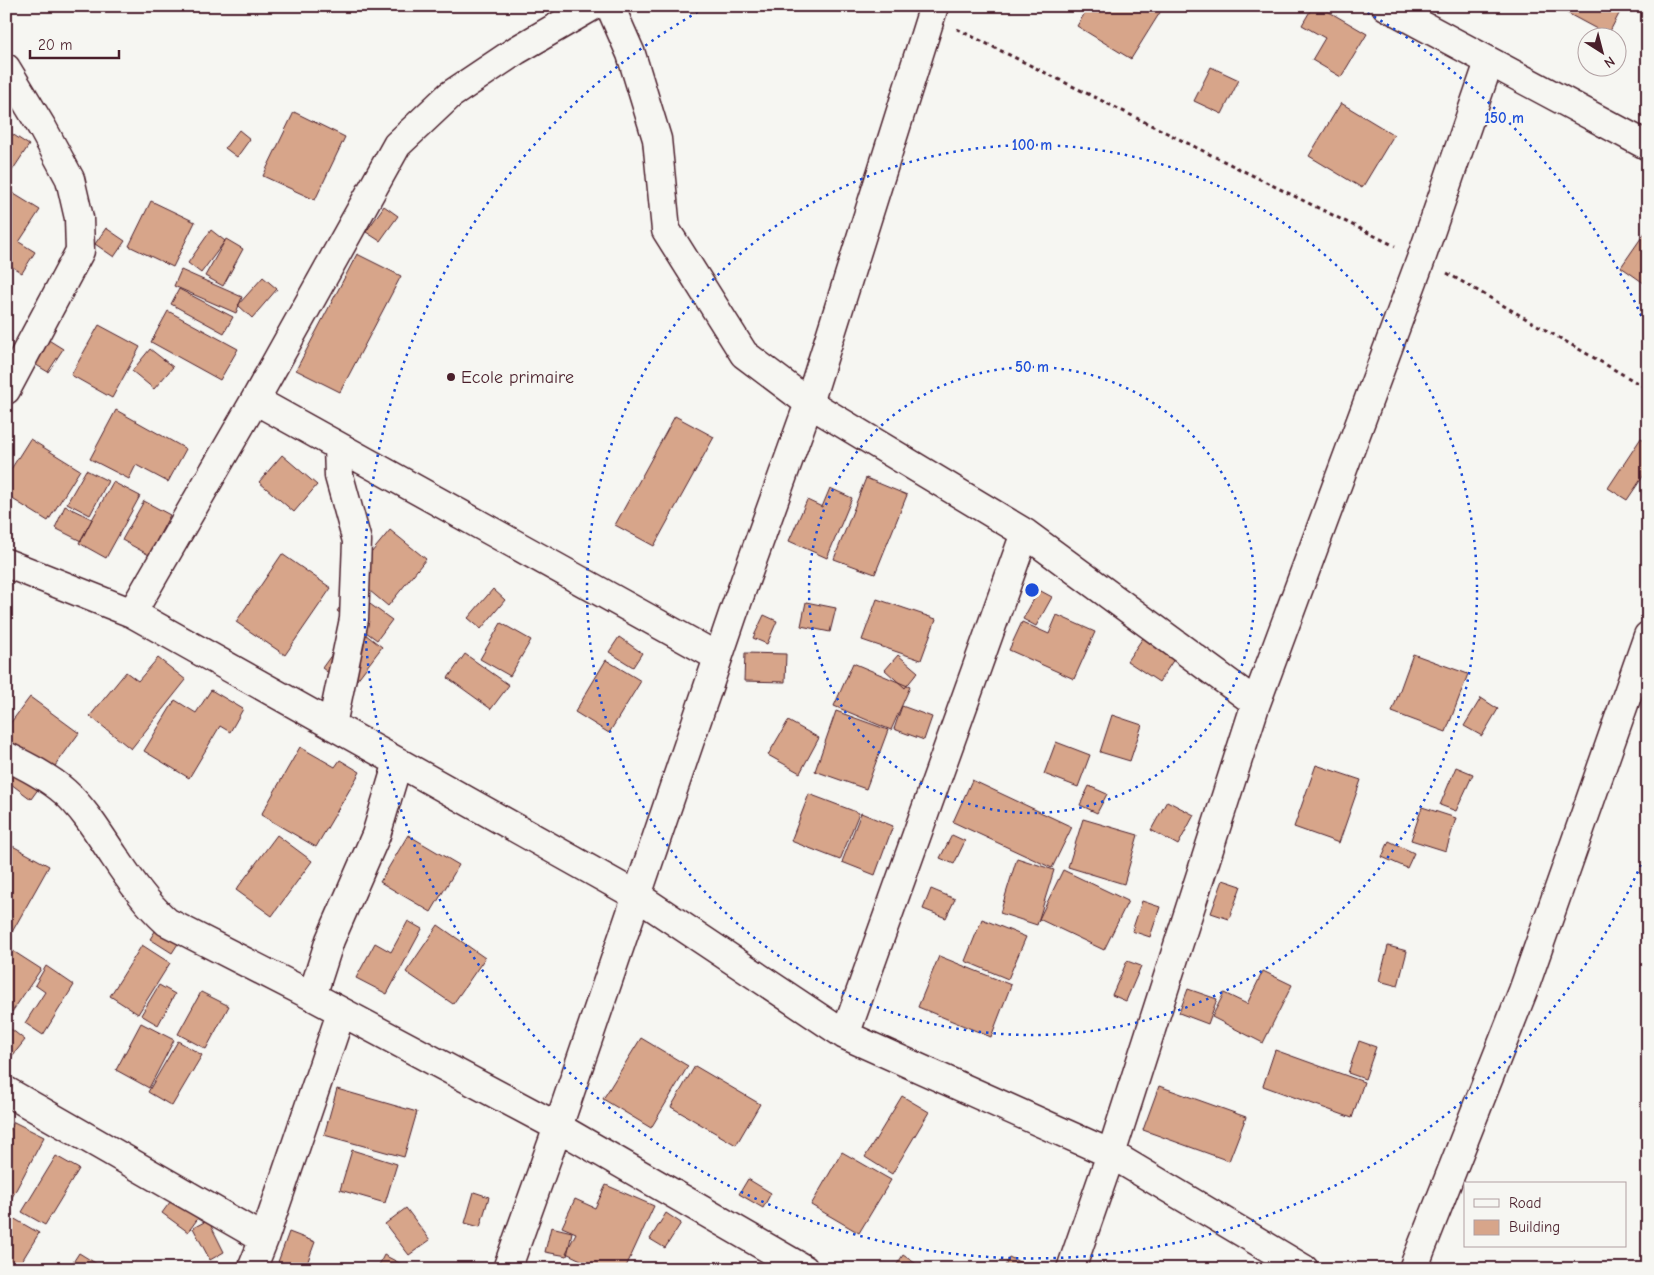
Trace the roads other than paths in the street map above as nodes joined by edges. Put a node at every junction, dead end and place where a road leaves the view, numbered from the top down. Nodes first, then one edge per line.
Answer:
1 (593, 6) edge
2 (610, 6) edge
3 (1386, 6) edge
4 (932, 11) edge
5 (1489, 62) junction
6 (6, 68) edge
7 (1648, 146) edge
8 (6, 390) edge
9 (255, 400) junction
10 (809, 403) junction
11 (338, 446) junction
12 (1026, 533) junction
13 (6, 563) edge
14 (132, 613) junction
15 (1648, 636) edge
16 (718, 657) junction
17 (1641, 678) edge
18 (1256, 703) junction
19 (332, 725) junction
20 (6, 756) edge
21 (398, 762) junction
22 (637, 896) junction
23 (312, 996) junction
24 (341, 1013) junction
25 (845, 1034) junction
26 (6, 1091) edge
27 (558, 1127) junction
28 (1111, 1154) junction
29 (264, 1239) junction
30 (252, 1269) edge
31 (507, 1269) edge
32 (804, 1269) edge
33 (1071, 1269) edge
34 (1304, 1269) edge
35 (1413, 1269) edge

1 - 9 street
2 - 10 street
3 - 5 street
4 - 10 street
5 - 7 street
5 - 18 street
6 - 8 street
9 - 11 street
9 - 14 street
10 - 12 street
10 - 16 street
11 - 16 street
11 - 19 street
12 - 18 street
12 - 25 street
13 - 14 street
14 - 19 street
15 - 17 street
16 - 22 street
17 - 35 street
18 - 28 street
19 - 21 street
20 - 23 street
21 - 22 street
21 - 23 street
22 - 25 street
22 - 27 street
23 - 24 street
24 - 27 street
24 - 29 street
25 - 28 street
26 - 29 street
27 - 31 street
27 - 32 street
28 - 33 street
28 - 34 street
29 - 30 street

